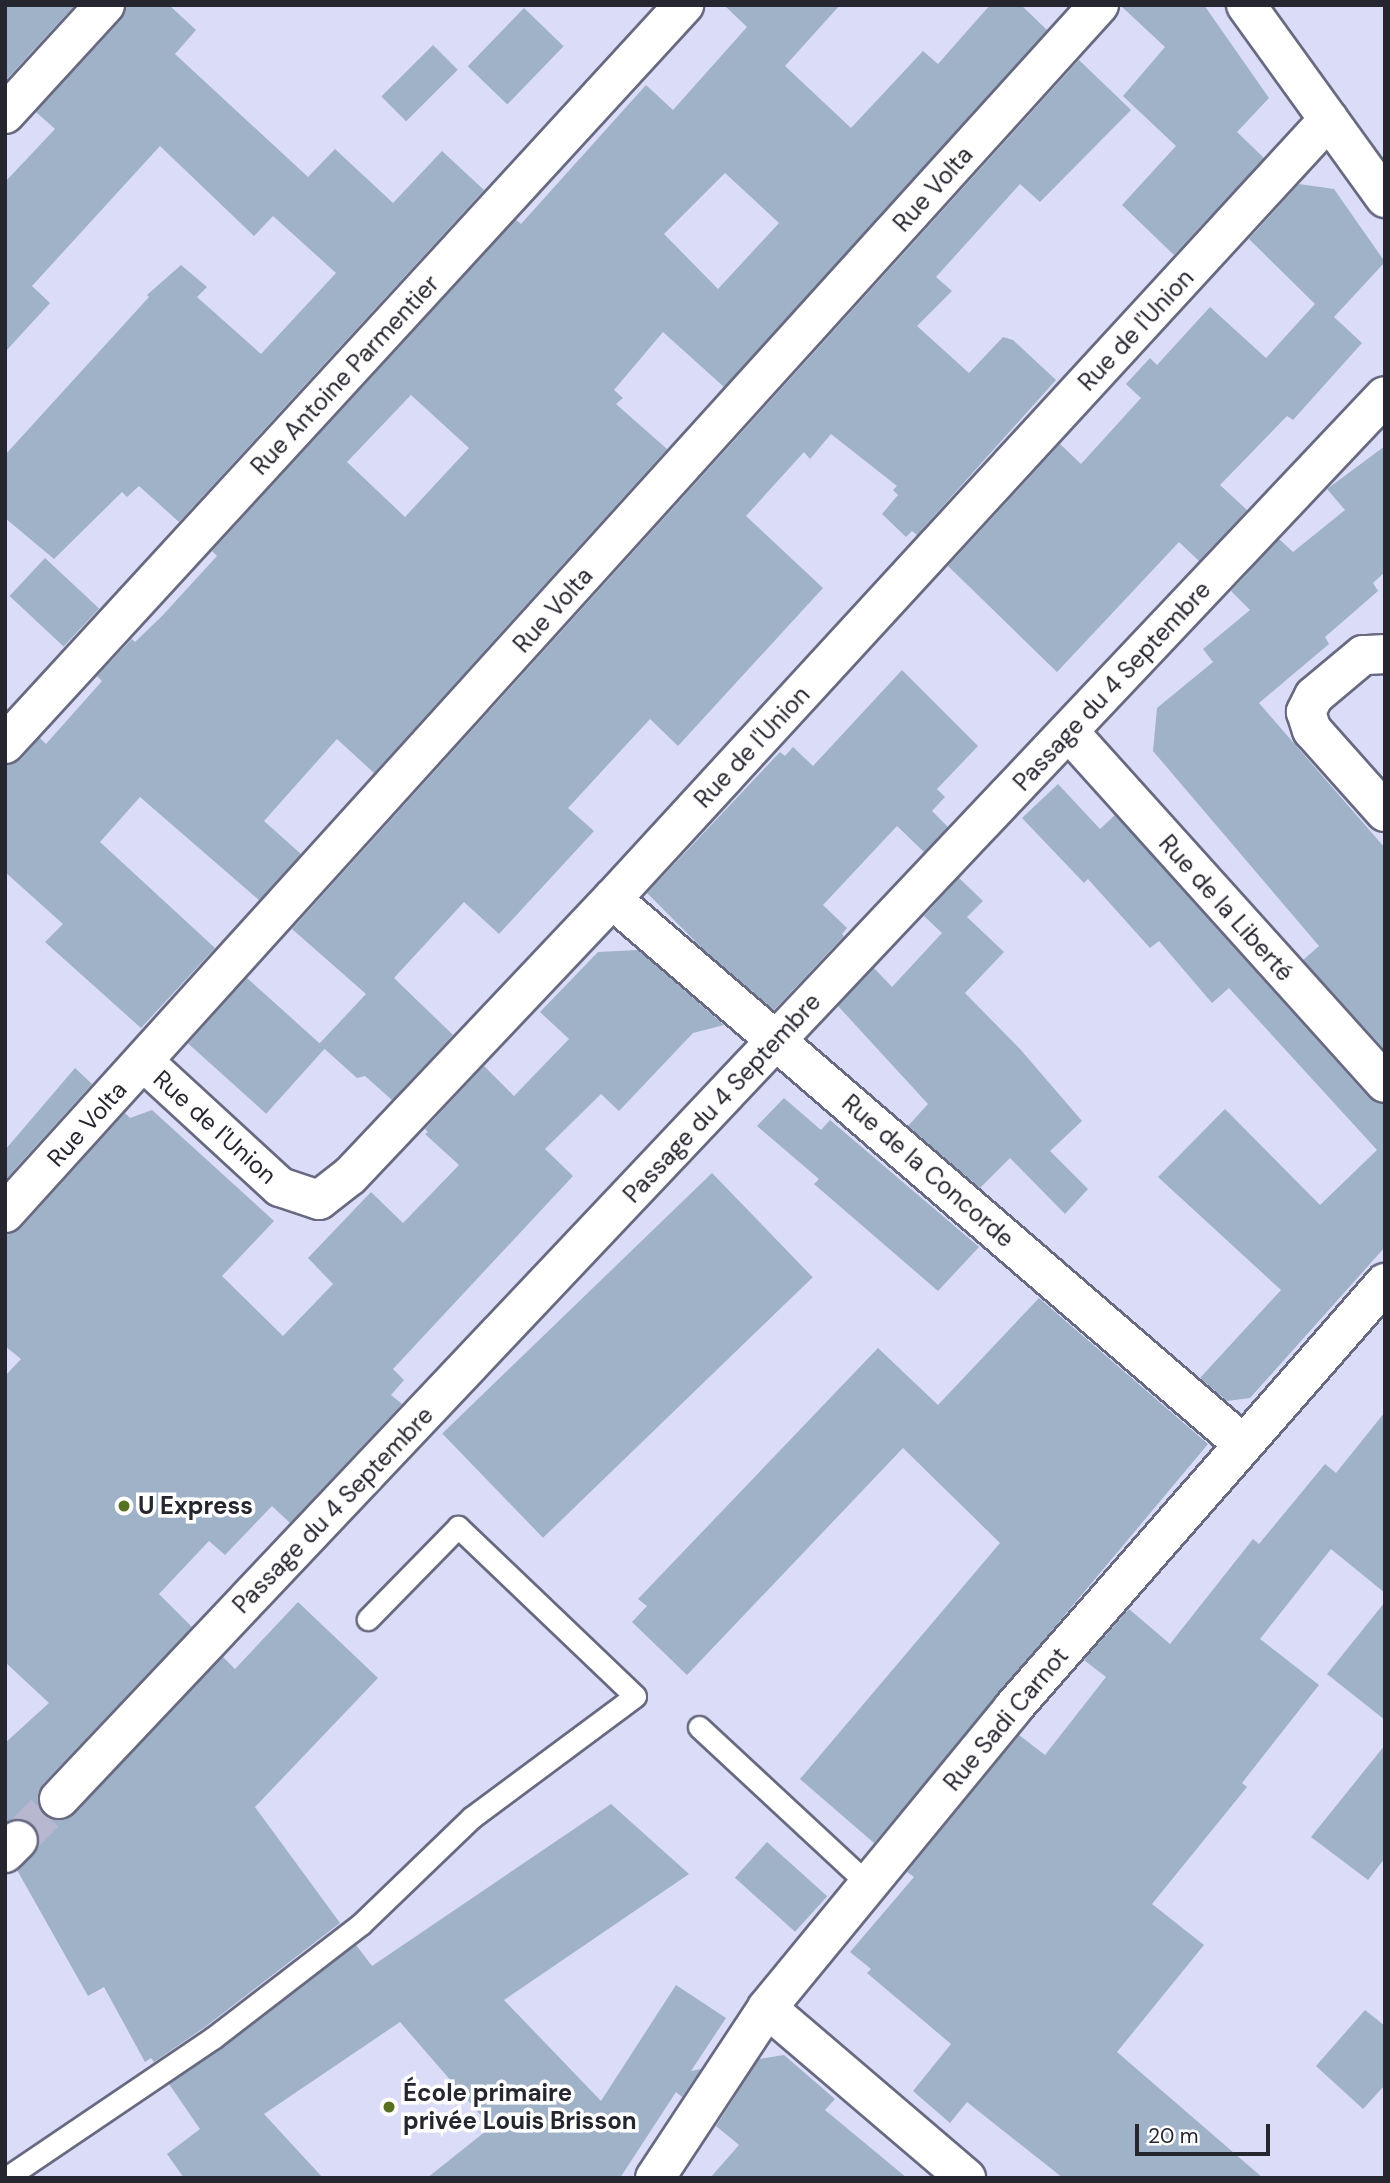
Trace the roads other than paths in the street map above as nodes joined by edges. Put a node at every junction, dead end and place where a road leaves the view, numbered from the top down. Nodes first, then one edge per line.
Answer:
1 (105, 5) edge
2 (684, 5) edge
3 (1099, 5) edge
4 (1246, 5) edge
5 (5, 114) edge
6 (1329, 119) junction
7 (1385, 198) edge
8 (1385, 396) edge
9 (1385, 654) edge
10 (1069, 732) junction
11 (5, 744) edge
12 (1385, 812) edge
13 (612, 900) junction
14 (777, 1040) junction
15 (144, 1062) junction
16 (1385, 1083) edge
17 (5, 1213) edge
18 (1385, 1283) edge
19 (1243, 1444) junction
20 (368, 1619) dead end
21 (699, 1727) dead end
22 (59, 1799) tunnel mouth
23 (868, 1884) junction
24 (767, 2008) junction
25 (6, 2178) edge
26 (655, 2178) edge
27 (966, 2178) edge

1 - 5 street
2 - 11 street, Rue Antoine Parmentier
3 - 15 street, Rue Volta
4 - 6 street
6 - 7 street
6 - 13 street, Rue de l'Union
8 - 10 street, Passage du 4 Septembre
9 - 12 street
10 - 14 street, Passage du 4 Septembre
10 - 16 street, Rue de la Liberté
13 - 14 street, Rue de la Concorde
13 - 15 street, Rue de l'Union
14 - 19 street, Rue de la Concorde
14 - 22 street, Passage du 4 Septembre
15 - 17 street, Rue Volta
18 - 19 street, Rue Sadi Carnot
19 - 23 street, Rue Sadi Carnot
20 - 25 lane
21 - 23 lane
23 - 24 street, Rue Sadi Carnot
24 - 26 street, Rue Sadi Carnot
24 - 27 street

